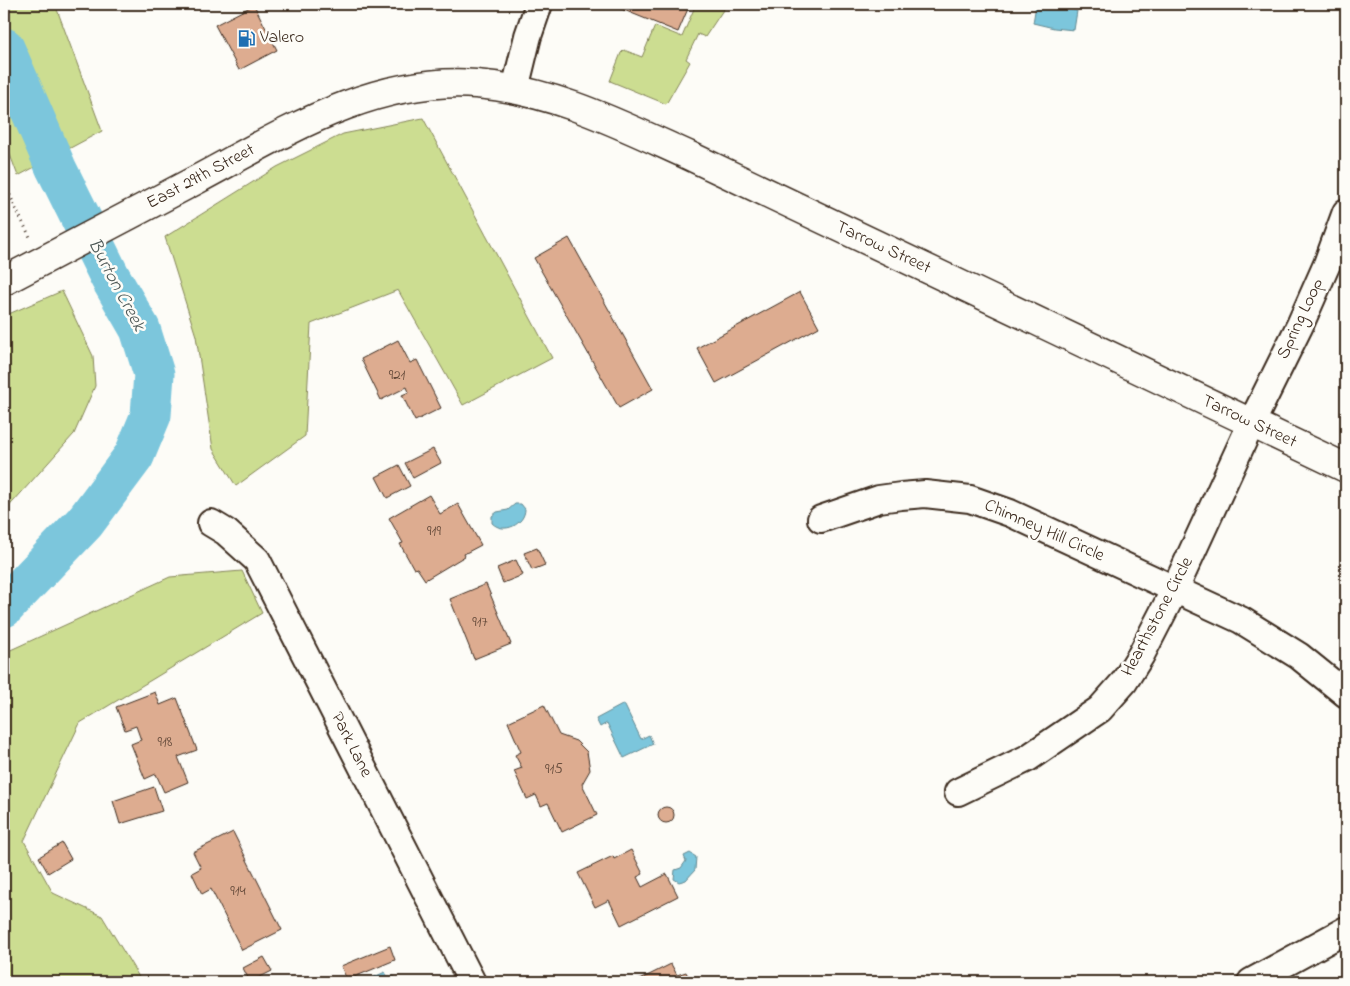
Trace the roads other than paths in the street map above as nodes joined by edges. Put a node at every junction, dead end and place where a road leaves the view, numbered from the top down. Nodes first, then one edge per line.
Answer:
1 (539, 4) edge
2 (405, 88) joint
3 (515, 89) junction
4 (1346, 212) edge
5 (5, 279) edge
6 (1251, 424) junction
7 (1346, 468) edge
8 (821, 519) dead end
9 (211, 523) dead end
10 (1175, 589) junction
11 (1346, 694) edge
12 (958, 792) dead end
13 (1346, 930) edge
14 (472, 982) edge
15 (1251, 982) edge

1 - 3 street
2 - 3 main road, Tarrow Street
2 - 5 main road, East 29th Street
3 - 6 main road, Tarrow Street
4 - 6 street, Spring Loop
6 - 7 main road, Tarrow Street
6 - 10 street, Hearthstone Circle
8 - 10 street, Chimney Hill Circle
9 - 14 street, Park Lane
10 - 11 street, Chimney Hill Circle
10 - 12 street, Hearthstone Circle
13 - 15 street

